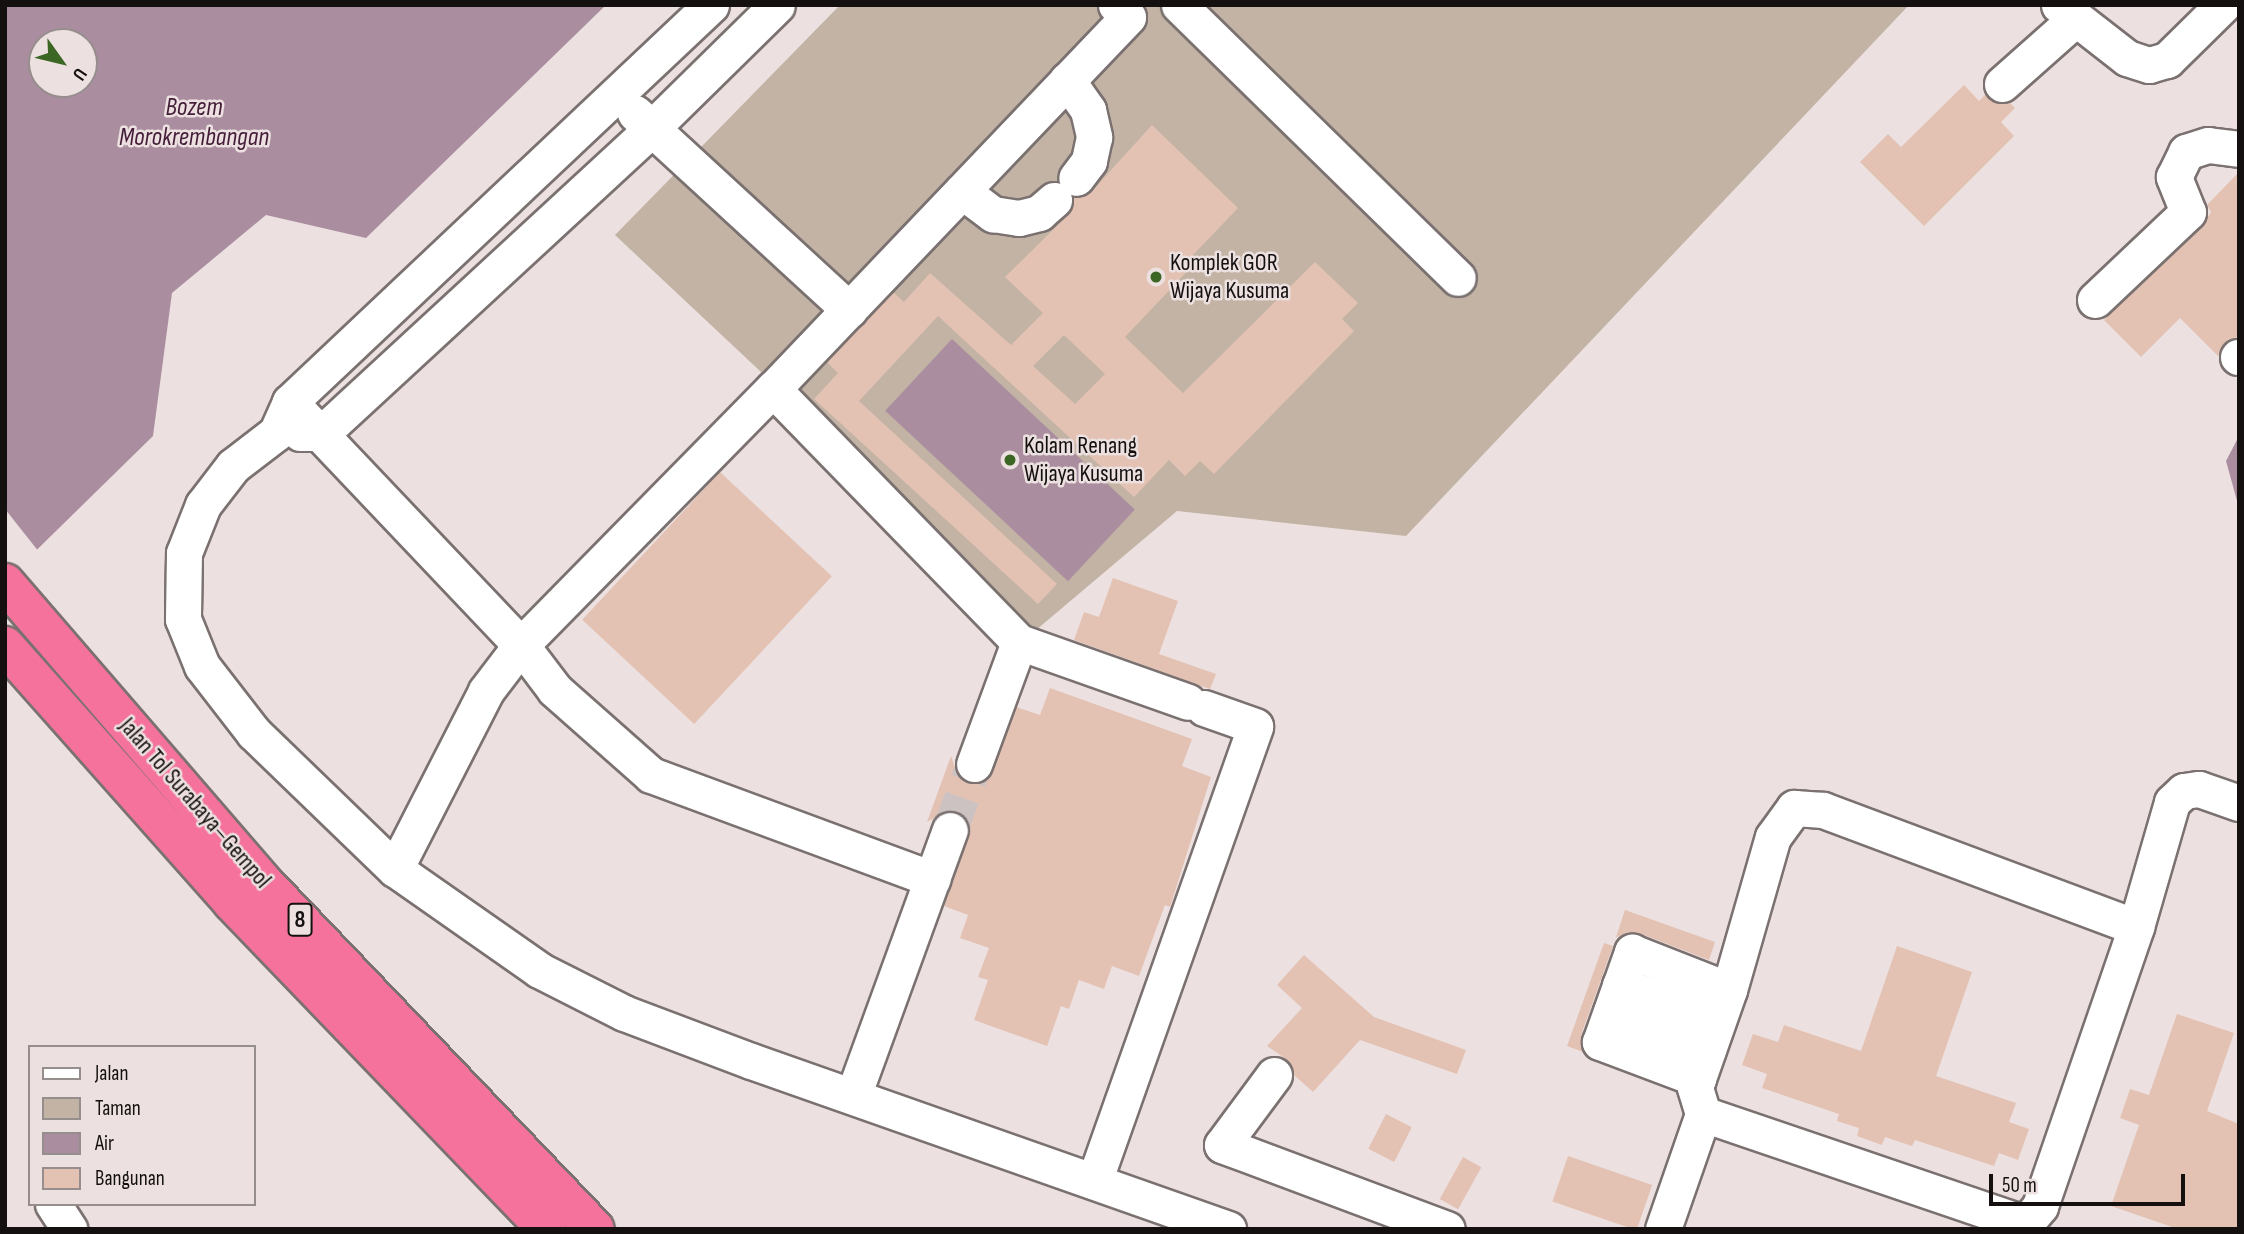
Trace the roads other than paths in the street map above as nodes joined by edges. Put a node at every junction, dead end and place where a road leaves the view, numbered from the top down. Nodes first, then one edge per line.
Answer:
1 (711, 5) edge
2 (777, 5) edge
3 (1178, 5) edge
4 (2223, 5) edge
5 (1127, 9) edge
6 (2067, 13) edge
7 (1067, 80) junction
8 (2002, 84) dead end
9 (617, 96) junction
10 (652, 128) junction
11 (2239, 149) edge
12 (962, 191) junction
13 (1458, 278) dead end
14 (2095, 300) dead end
15 (849, 310) junction
16 (773, 389) junction
17 (290, 402) junction
18 (276, 433) junction
19 (322, 433) junction
20 (11, 591) edge
21 (1019, 642) junction
22 (521, 645) junction
23 (5, 646) edge
24 (974, 764) tunnel mouth
25 (2239, 803) edge
26 (950, 830) tunnel mouth
27 (395, 869) junction
28 (932, 879) junction
29 (2136, 927) junction
30 (1713, 1035) junction
31 (1274, 1075) dead end
32 (853, 1096) junction
33 (1703, 1114) junction
34 (1095, 1179) junction
35 (54, 1206) edge
36 (2022, 1226) edge
37 (69, 1229) edge
38 (547, 1229) edge
39 (595, 1229) edge
40 (1228, 1229) edge
41 (1447, 1229) edge
42 (1663, 1229) edge

1 - 9 lane
2 - 10 lane
3 - 13 lane
4 - 6 lane
5 - 7 lane
6 - 8 lane
7 - 12 lane
7 - 12 lane
9 - 10 lane
9 - 17 lane
10 - 15 lane
10 - 19 lane
11 - 14 lane
12 - 15 lane
15 - 16 lane
16 - 21 lane
16 - 22 lane
17 - 18 lane
17 - 19 lane
18 - 19 lane
18 - 27 lane
19 - 22 lane
20 - 39 highway, Jalan Tol Surabaya–Gempol / 8
21 - 24 lane
21 - 34 lane
22 - 27 lane
22 - 28 lane
23 - 38 highway, Jalan Tol Surabaya–Gempol / 8
25 - 29 lane
26 - 28 lane
27 - 32 lane
28 - 32 lane
29 - 30 lane
29 - 36 lane
30 - 30 lane
30 - 33 lane
31 - 41 lane
32 - 34 lane
33 - 36 lane
33 - 42 lane
34 - 40 lane
35 - 37 lane

